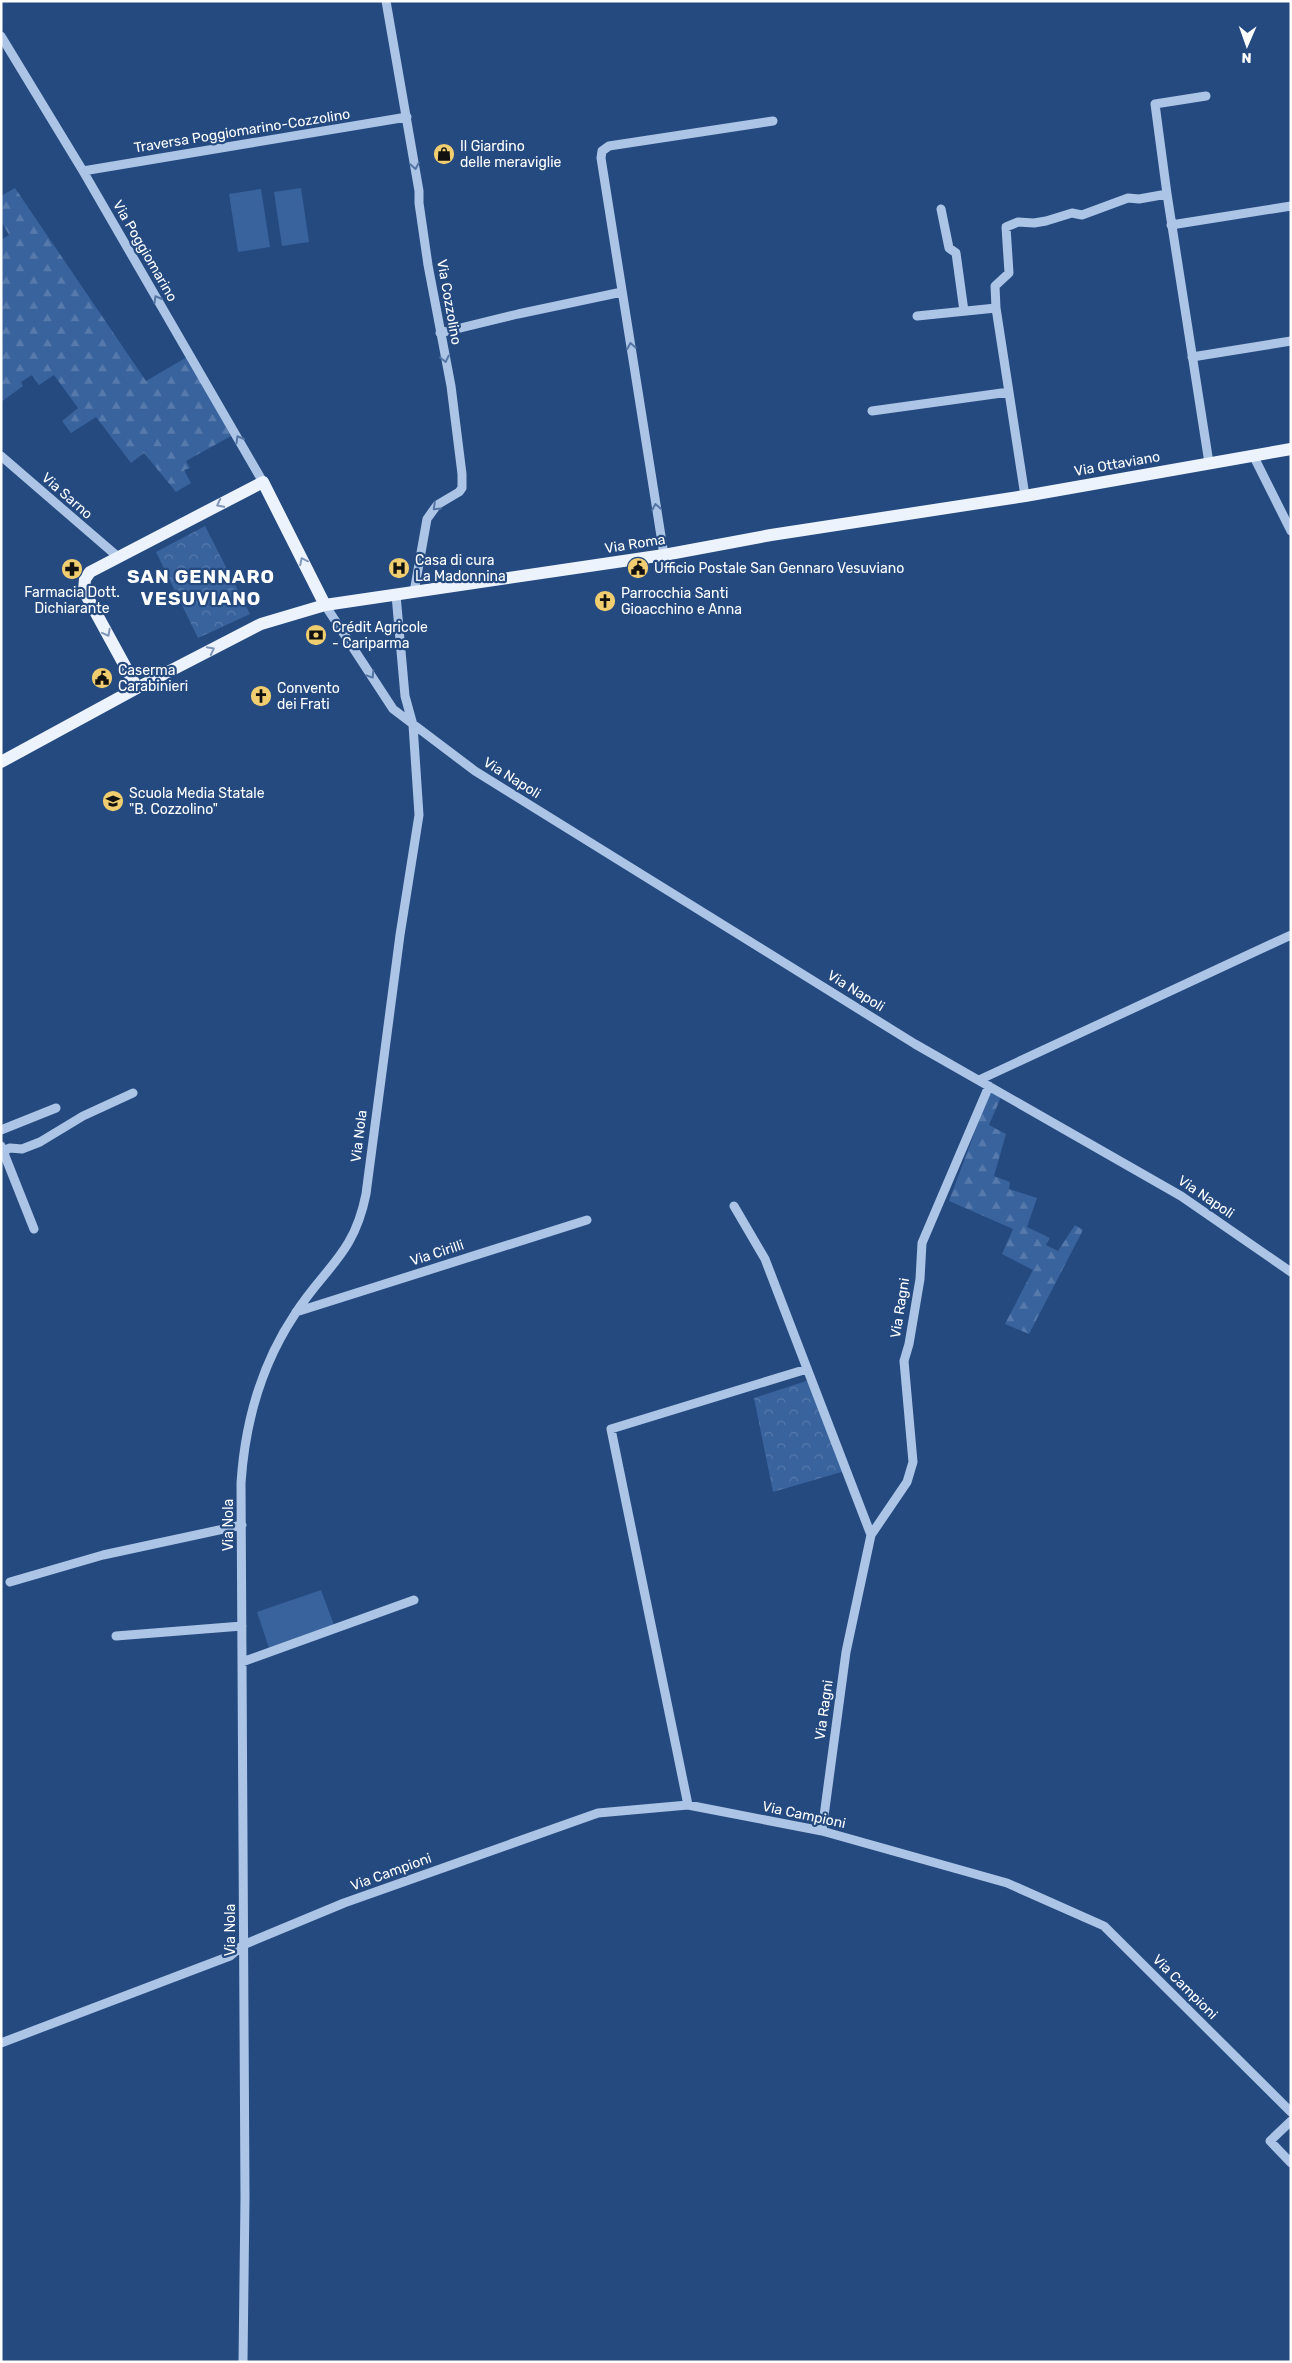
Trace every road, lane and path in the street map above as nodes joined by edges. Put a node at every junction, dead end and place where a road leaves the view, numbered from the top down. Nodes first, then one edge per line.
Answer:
1 (386, 1) edge
2 (1, 36) edge
3 (1206, 96) dead end
4 (407, 118) junction
5 (773, 120) dead end
6 (83, 171) junction
7 (1167, 194) junction
8 (1291, 206) edge
9 (941, 209) dead end
10 (1171, 225) junction
11 (622, 292) junction
12 (996, 308) junction
13 (964, 311) junction
14 (917, 316) dead end
15 (440, 333) junction
16 (1291, 341) edge
17 (1192, 357) junction
18 (1009, 392) junction
19 (872, 411) dead end
20 (1291, 449) edge
21 (1253, 455) junction
22 (1, 456) edge
23 (1209, 463) junction
24 (263, 482) junction
25 (1024, 496) junction
26 (949, 508) joint
27 (1291, 531) edge
28 (664, 555) junction
29 (117, 556) junction
30 (414, 592) junction
31 (396, 595) junction
32 (325, 605) junction
33 (136, 688) junction
34 (413, 725) junction
35 (1, 762) edge
36 (1291, 935) edge
37 (979, 1080) junction
38 (989, 1086) junction
39 (133, 1093) dead end
40 (56, 1108) dead end
41 (1, 1130) edge
42 (2, 1149) edge
43 (734, 1206) dead end
44 (587, 1220) dead end
45 (34, 1229) dead end
46 (1291, 1272) edge
47 (295, 1313) junction
48 (807, 1369) junction
49 (242, 1526) junction
50 (871, 1535) junction
51 (10, 1582) dead end
52 (414, 1600) dead end
53 (242, 1626) junction
54 (116, 1636) dead end
55 (242, 1662) junction
56 (688, 1805) junction
57 (822, 1831) junction
58 (243, 1945) junction
59 (1, 2043) edge
60 (1291, 2112) edge
61 (1291, 2121) edge
62 (1291, 2163) edge
63 (243, 2362) edge

1 - 4 street, Via Cozzolino
2 - 6 street, Via Poggiomarino
3 - 7 street
4 - 6 street, Traversa Poggiomarino-Cozzolino
4 -> 15 street, Via Cozzolino
5 - 11 street
24 -> 6 street, Via Poggiomarino
7 - 10 street
7 - 12 street
8 - 10 street
9 - 13 street
10 - 17 street
11 - 15 street
28 -> 11 street
12 - 13 street
12 - 18 street
13 - 14 street
15 -> 30 street, Via Cozzolino
16 - 17 street
17 - 23 street
18 - 19 street
18 - 25 street
20 - 21 main road, Via Ottaviano
21 - 23 main road, Via Ottaviano
21 - 27 street
22 - 29 street, Via Sarno
23 - 25 main road, Via Ottaviano
24 -> 29 main road
32 -> 24 main road
25 - 26 main road, Via Ottaviano
26 - 28 main road, Via Roma
28 - 30 main road, Via Roma
29 -> 33 main road
30 - 31 main road, Via Roma
31 - 32 main road, Via Roma
31 - 34 street, Via Nola
33 -> 32 main road, Via Roma
32 -> 34 street, Via Napoli
33 - 35 main road, Via Roma
34 - 37 street, Via Napoli
34 - 47 street, Via Nola
36 - 37 street
37 - 38 street, Via Napoli
38 - 46 street, Via Napoli
38 - 50 street, Via Ragni
39 - 42 street
40 - 41 street
42 - 45 street
43 - 48 street
44 - 47 street, Via Cirilli
47 - 49 street, Via Nola
48 - 50 street
48 - 56 street
49 - 51 street
49 - 53 street, Via Nola
50 - 57 street, Via Ragni
52 - 55 street
53 - 54 street
53 - 55 street, Via Nola
55 - 58 street, Via Nola
56 - 57 street, Via Campioni
56 - 58 street, Via Campioni
57 - 60 street, Via Campioni
58 - 59 street, Via Campioni
58 - 63 street, Via Nola
61 - 62 street

